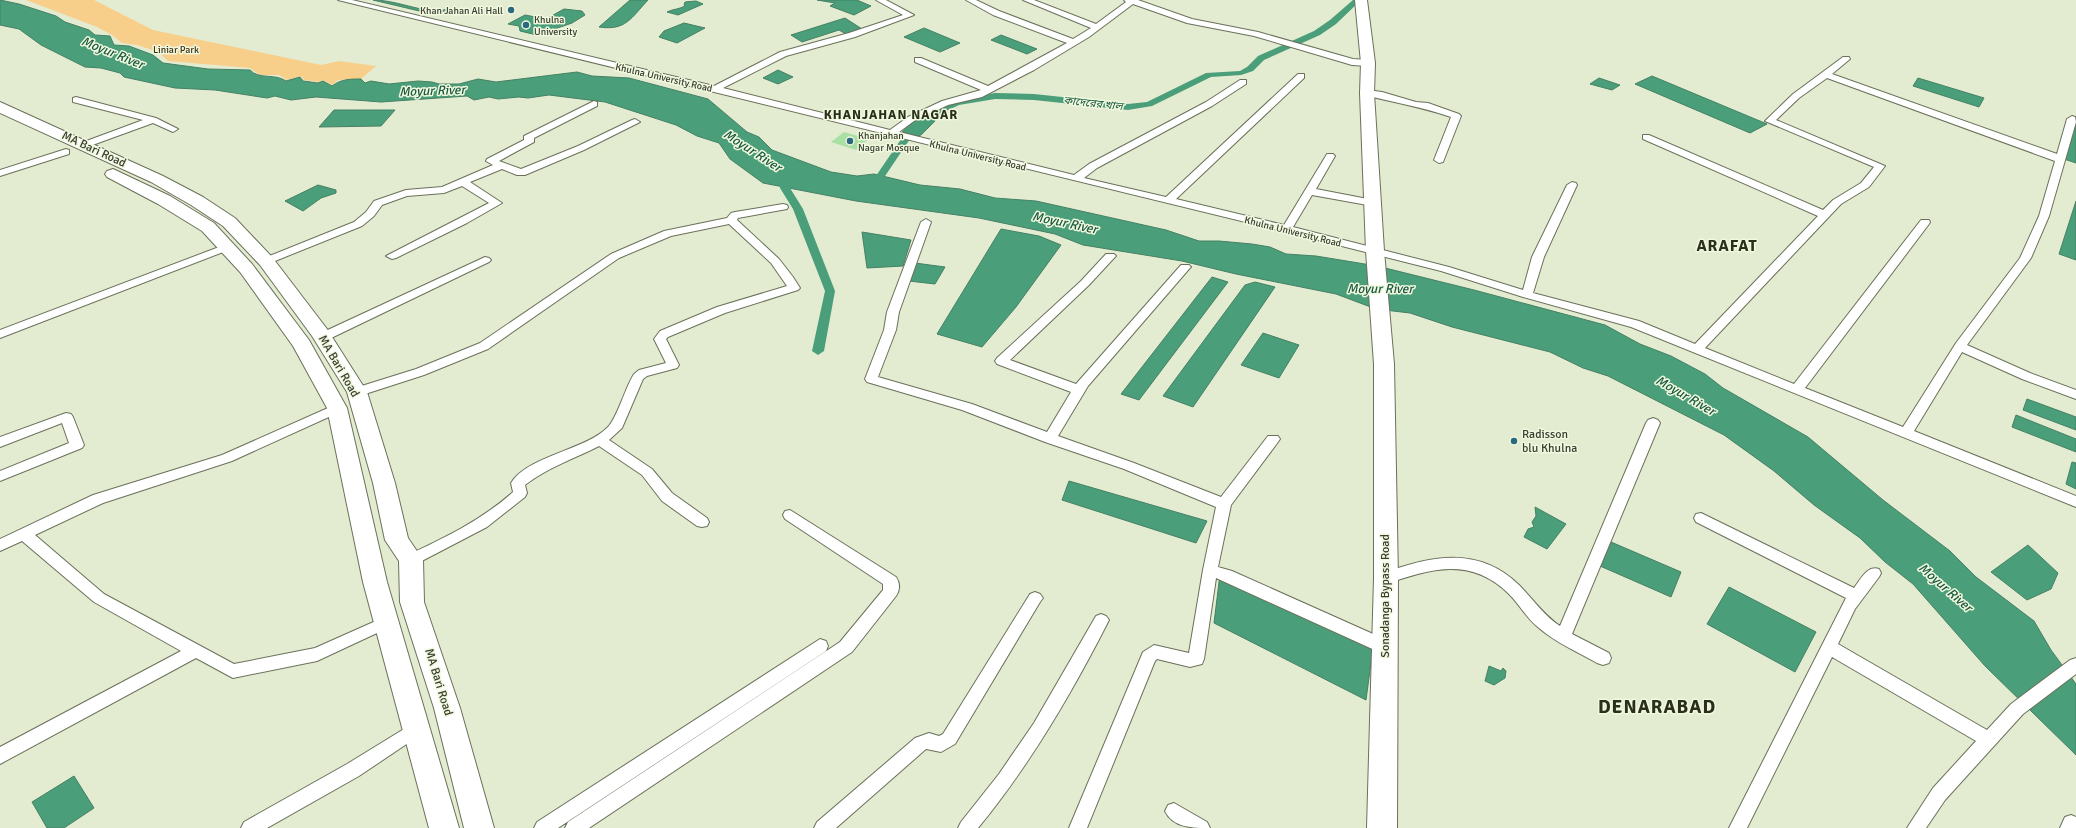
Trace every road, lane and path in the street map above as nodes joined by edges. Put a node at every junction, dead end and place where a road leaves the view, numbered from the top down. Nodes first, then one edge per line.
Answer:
1 (342, 0) edge
2 (880, 0) edge
3 (970, 0) edge
4 (1027, 0) edge
5 (1131, 0) edge
6 (1361, 3) edge
7 (1096, 27) junction
8 (1072, 42) junction
9 (1846, 59) dead end
10 (918, 60) dead end
11 (1368, 63) junction
12 (1825, 74) junction
13 (1301, 76) dead end
14 (1243, 82) dead end
15 (715, 89) junction
16 (989, 90) junction
17 (1367, 93) junction
18 (76, 100) dead end
19 (594, 104) dead end
20 (0, 107) edge
21 (2072, 119) dead end
22 (153, 120) junction
23 (0, 121) edge
24 (635, 122) dead end
25 (173, 130) dead end
26 (892, 133) junction
27 (1646, 137) dead end
28 (75, 148) junction
29 (1330, 156) dead end
30 (2060, 159) junction
31 (1439, 160) dead end
32 (502, 165) junction
33 (0, 173) edge
34 (1076, 179) junction
35 (462, 182) junction
36 (1572, 185) dead end
37 (1310, 191) junction
38 (1168, 201) junction
39 (1373, 203) junction
40 (782, 207) dead end
41 (1825, 215) junction
42 (731, 220) junction
43 (926, 222) dead end
44 (1925, 222) dead end
45 (1288, 228) junction
46 (227, 247) junction
47 (1375, 255) junction
48 (392, 256) dead end
49 (1110, 256) dead end
50 (485, 260) dead end
51 (266, 261) junction
52 (1185, 267) dead end
53 (1526, 295) junction
54 (0, 334) edge
55 (323, 337) junction
56 (1960, 346) junction
57 (1697, 349) junction
58 (1797, 389) junction
59 (1079, 390) junction
60 (357, 392) junction
61 (2076, 395) edge
62 (337, 408) junction
63 (1653, 423) dead end
64 (1906, 433) junction
65 (1050, 438) junction
66 (1273, 439) dead end
67 (600, 440) junction
68 (0, 442) edge
69 (0, 476) edge
70 (2076, 502) edge
71 (1224, 504) junction
72 (790, 515) dead end
73 (1701, 518) dead end
74 (702, 522) dead end
75 (24, 534) junction
76 (0, 545) edge
77 (411, 560) junction
78 (1210, 570) junction
79 (1874, 573) dead end
80 (1386, 578) junction
81 (1856, 596) junction
82 (1035, 598) dead end
83 (1101, 620) dead end
84 (387, 622) junction
85 (1564, 635) junction
86 (820, 646) dead end
87 (1385, 647) junction
88 (1829, 647) junction
89 (195, 651) junction
90 (1603, 658) dead end
91 (2076, 664) edge
92 (793, 673) junction
93 (417, 728) junction
94 (1989, 740) junction
95 (0, 756) edge
96 (1174, 811) dead end
97 (2076, 826) edge
98 (250, 828) edge
99 (444, 828) edge
100 (479, 828) edge
101 (543, 828) edge
102 (574, 828) edge
103 (823, 828) edge
104 (967, 828) edge
105 (1078, 828) edge
106 (1201, 828) edge
107 (1382, 828) edge
108 (1738, 828) edge
109 (1916, 828) edge
110 (2069, 828) edge

1 - 15 street, Khulna University Road
2 - 15 street
3 - 8 street
4 - 7 street
5 - 7 street
5 - 11 street
6 - 11 main road, Sonadanga Bypass Road
7 - 8 street
8 - 16 street
9 - 12 street
10 - 16 street
11 - 17 main road, Sonadanga Bypass Road
12 - 30 street
12 - 41 street
13 - 38 street
14 - 34 street
15 - 26 street, Khulna University Road
16 - 26 street
17 - 31 street
17 - 39 main road, Sonadanga Bypass Road
18 - 22 street
19 - 32 street
20 - 28 main road, MA Bari Road
21 - 30 street
22 - 25 street
22 - 28 street
23 - 28 main road, MA Bari Road
24 - 32 street
26 - 34 street, Khulna University Road
27 - 41 street
28 - 33 street
28 - 46 main road, MA Bari Road
28 - 51 main road, MA Bari Road
29 - 37 street
30 - 56 street
32 - 35 street
34 - 38 street, Khulna University Road
35 - 48 street
35 - 51 street
36 - 53 street
37 - 39 street
37 - 45 street
38 - 45 street, Khulna University Road
39 - 47 main road, Sonadanga Bypass Road
40 - 42 street
41 - 57 street
42 - 60 street
42 - 67 street
43 - 65 street
44 - 58 street
45 - 47 street, Khulna University Road
46 - 54 street
46 - 62 main road, MA Bari Road
47 - 53 street, Khulna University Road
47 - 80 main road, Sonadanga Bypass Road
49 - 59 street
50 - 55 street
51 - 55 main road, MA Bari Road
52 - 59 street
53 - 57 street, Khulna University Road
55 - 60 main road, MA Bari Road
56 - 61 street
56 - 64 street
57 - 58 street, Khulna University Road
58 - 64 street, Khulna University Road
59 - 65 street
60 - 77 main road, MA Bari Road
62 - 75 street
62 - 84 main road, MA Bari Road
63 - 85 street
64 - 70 street, Khulna University Road
65 - 71 street
66 - 71 street
67 - 74 street
67 - 77 street
68 - 69 street
71 - 78 street
72 - 92 street
73 - 81 street
75 - 76 street
75 - 89 street
77 - 100 main road, MA Bari Road
78 - 87 street
78 - 105 street
79 - 81 street
80 - 85 street
80 - 87 main road, Sonadanga Bypass Road
81 - 88 street
82 - 103 street
83 - 104 street
84 - 89 street
84 - 93 main road, MA Bari Road
85 - 90 street
86 - 92 street
87 - 107 main road, Sonadanga Bypass Road
88 - 94 street
88 - 108 street
89 - 95 street
91 - 94 street
92 - 101 street
92 - 102 street
93 - 98 street
93 - 99 main road, MA Bari Road
94 - 109 street
96 - 106 street
97 - 110 street

